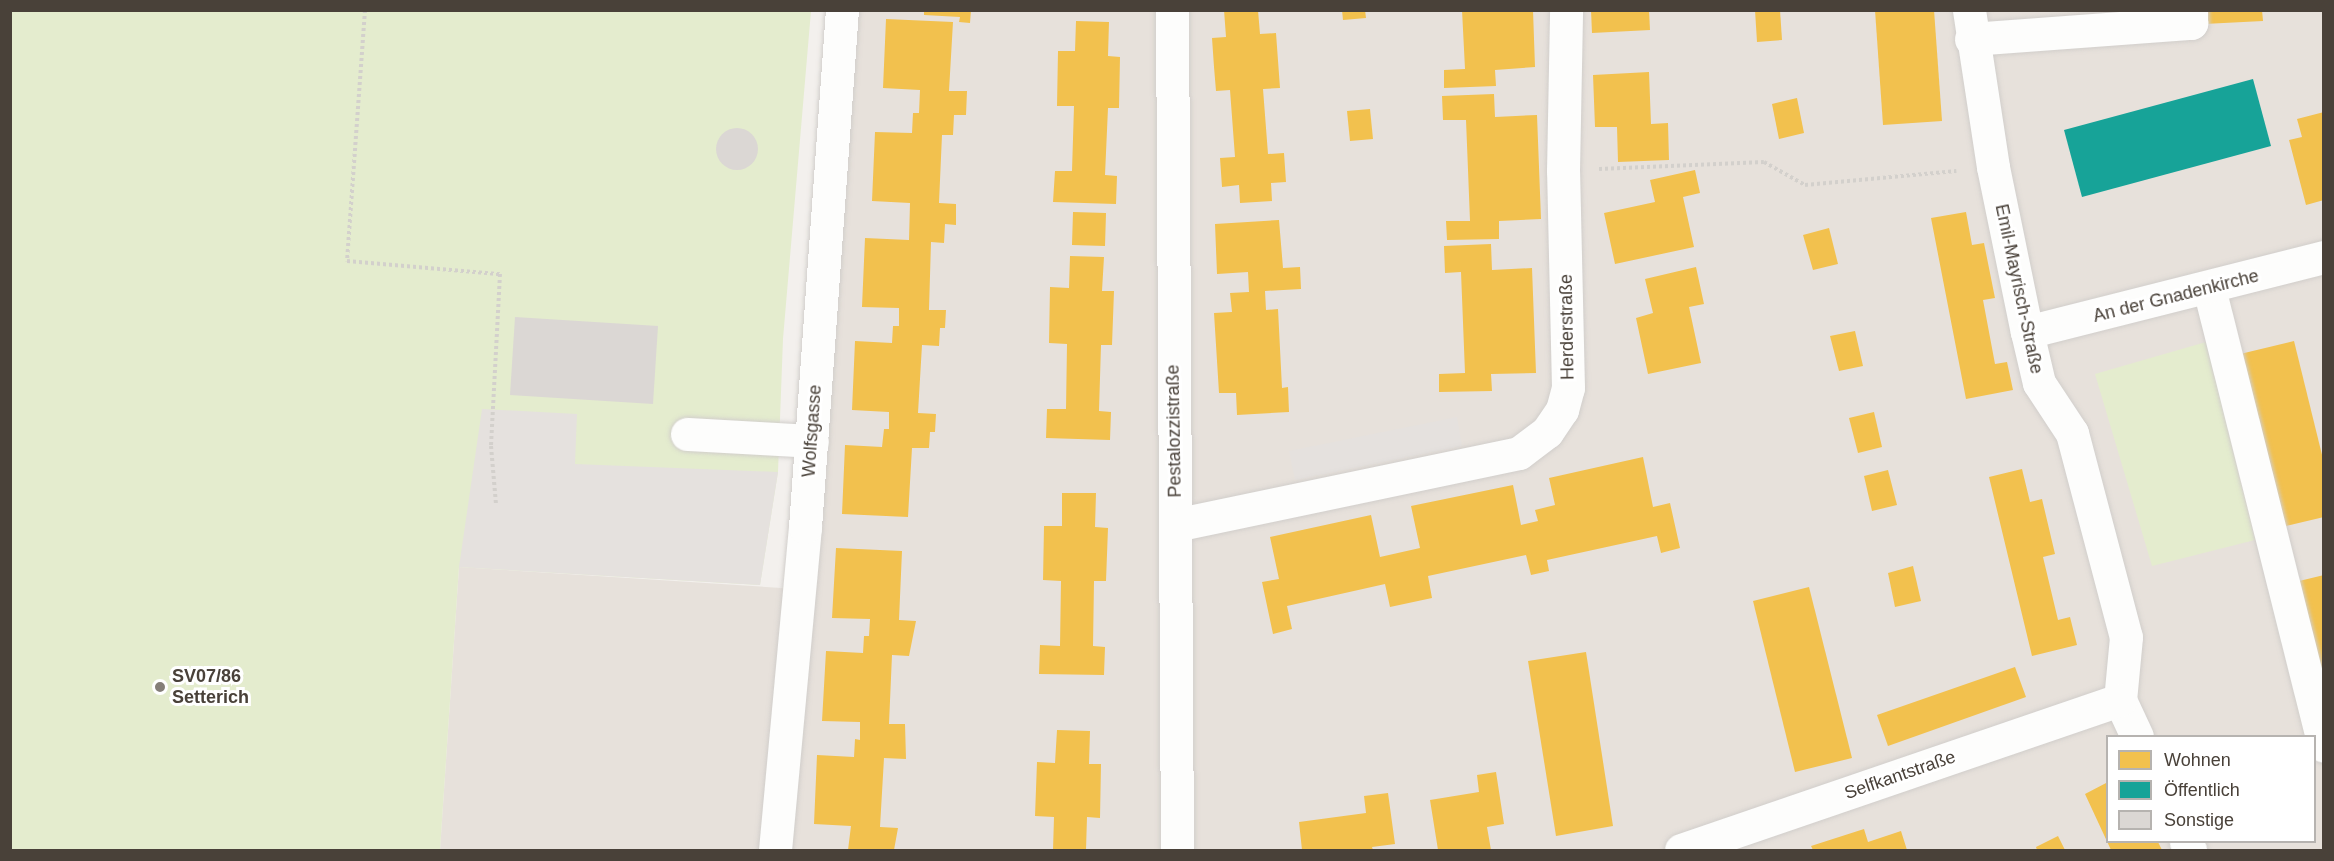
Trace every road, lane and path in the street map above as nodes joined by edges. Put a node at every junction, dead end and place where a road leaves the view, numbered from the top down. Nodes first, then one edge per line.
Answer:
1 (365, 10) edge
2 (842, 10) edge
3 (1172, 10) edge
4 (1566, 10) edge
5 (2191, 10) edge
6 (1970, 25) edge
7 (1993, 167) junction
8 (1563, 171) junction
9 (2324, 257) edge
10 (2209, 288) junction
11 (2027, 332) junction
12 (687, 434) dead end
13 (812, 441) junction
14 (496, 504) dead end
15 (1175, 525) junction
16 (2120, 700) junction
17 (2137, 735) edge
18 (2324, 746) edge
19 (775, 850) edge
20 (1177, 850) edge
21 (1681, 850) edge

1 - 14 path
2 - 13 street, Wolfsgasse
3 - 15 street, Pestalozzistraße
4 - 8 street, Herderstraße
5 - 6 street, Emil-Mayrisch-Straße
6 - 7 street, Emil-Mayrisch-Straße
7 - 8 path
7 - 11 street, Emil-Mayrisch-Straße
8 - 15 street, Herderstraße
9 - 10 street, An der Gnadenkirche
10 - 11 street, An der Gnadenkirche
10 - 18 street
11 - 16 street, Emil-Mayrisch-Straße
12 - 13 street
13 - 19 street, Wolfsgasse
15 - 20 street, Pestalozzistraße
16 - 17 street
16 - 21 street, Selfkantstraße

